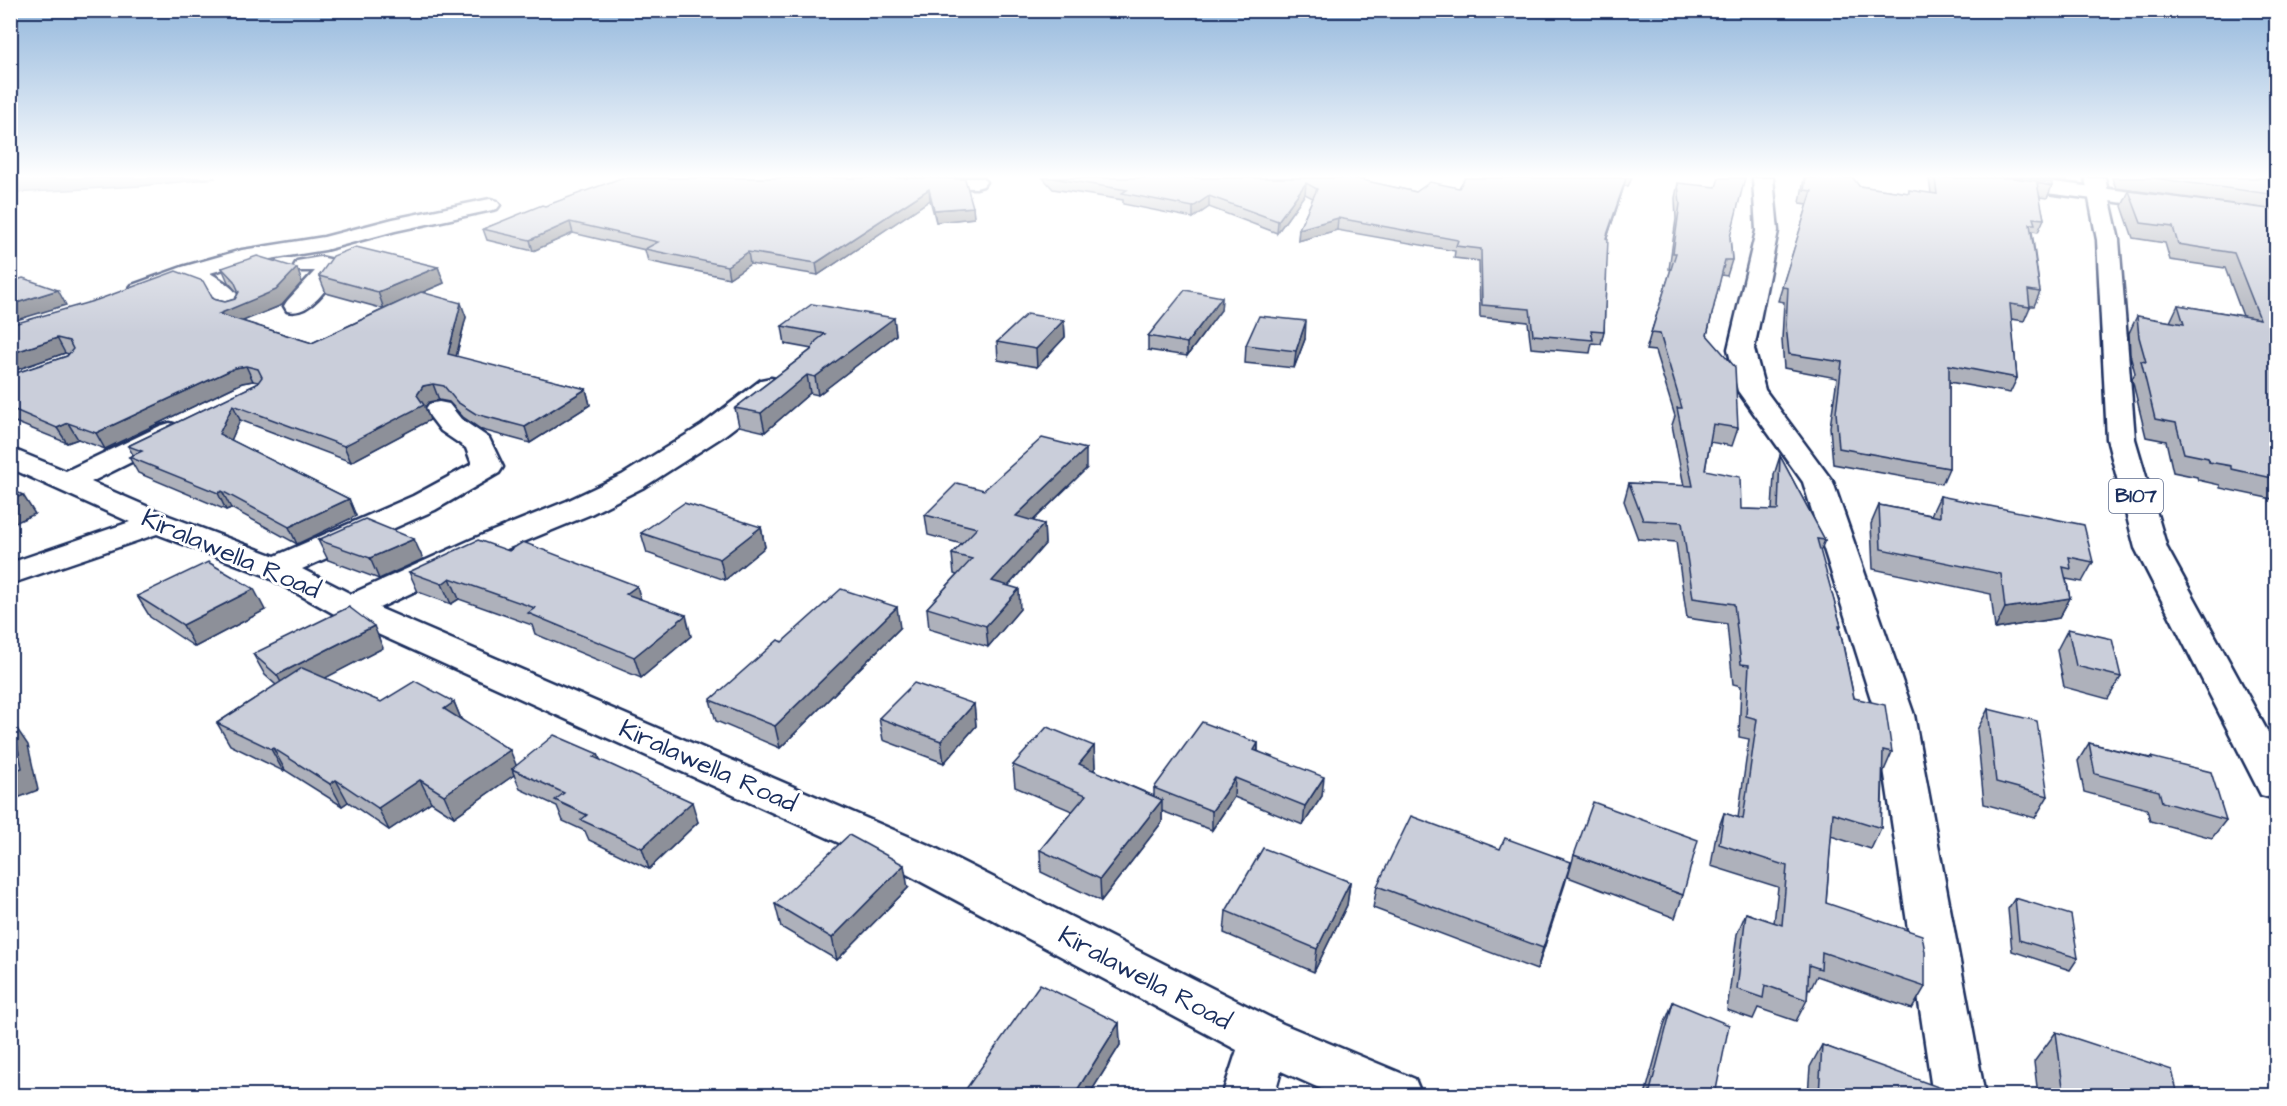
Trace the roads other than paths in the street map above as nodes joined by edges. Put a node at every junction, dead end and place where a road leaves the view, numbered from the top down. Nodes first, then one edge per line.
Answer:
1 (376, 230) edge
2 (1767, 230) edge
3 (2106, 230) edge
4 (217, 264) junction
5 (190, 272) junction
6 (116, 299) edge
7 (296, 306) dead end
8 (231, 307) edge
9 (795, 368) edge
10 (439, 410) dead end
11 (191, 422) edge
12 (10, 457) edge
13 (67, 482) junction
14 (158, 523) junction
15 (276, 568) junction
16 (10, 574) edge
17 (350, 608) junction
18 (2277, 784) edge
19 (1265, 1040) junction
20 (1248, 1095) edge
21 (1396, 1095) edge
22 (1959, 1095) edge

1 - 4 street
2 - 22 street
3 - 18 street, B107
4 - 5 street
4 - 7 street
5 - 6 street
5 - 8 street
9 - 17 street
10 - 15 street
11 - 13 street
12 - 13 street, Kiralawella Road
13 - 14 street, Kiralawella Road
14 - 15 street, Kiralawella Road
14 - 16 street
15 - 17 street, Kiralawella Road
17 - 19 street, Kiralawella Road
19 - 20 street
19 - 21 street, Kiralawella Road

